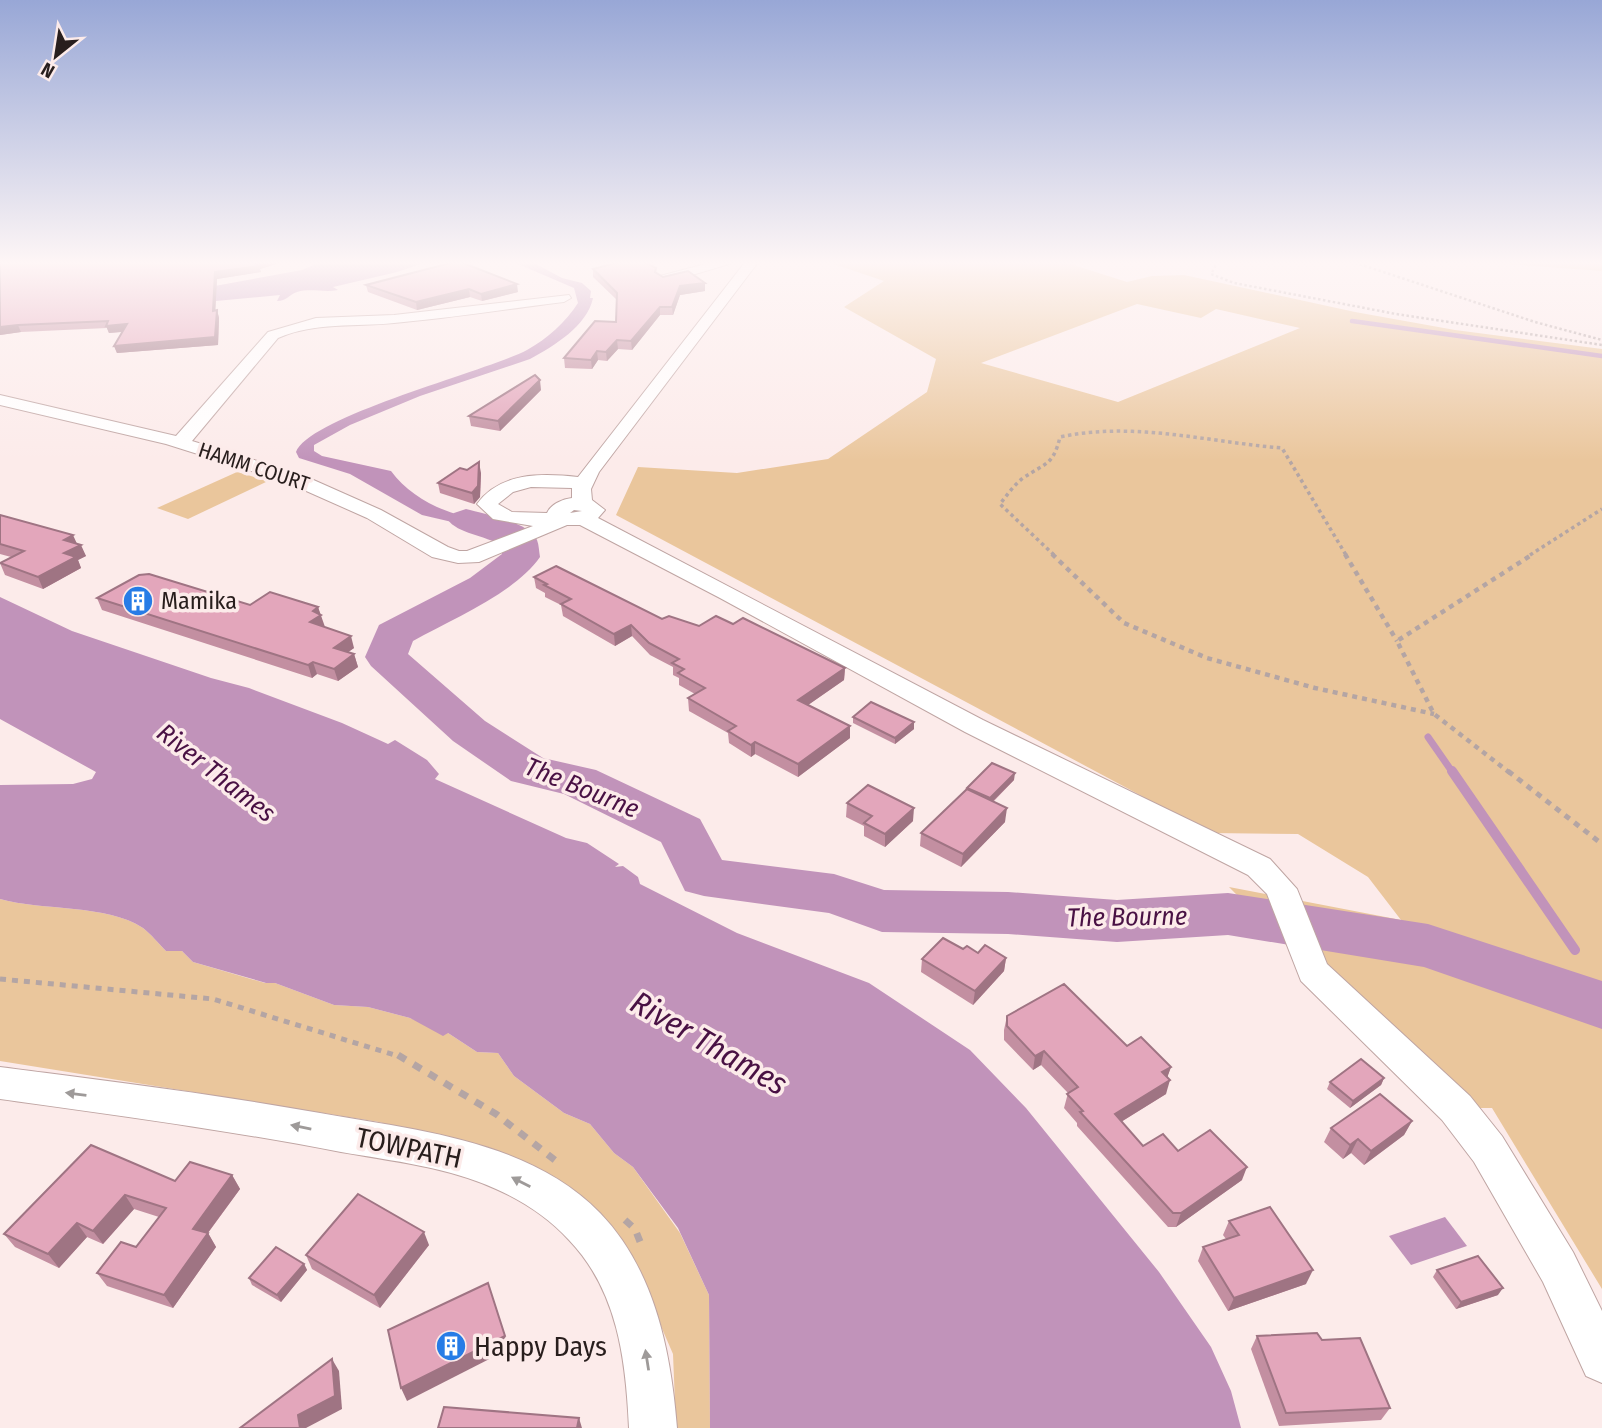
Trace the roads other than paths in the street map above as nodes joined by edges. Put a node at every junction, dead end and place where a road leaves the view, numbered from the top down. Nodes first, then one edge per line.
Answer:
1 (294, 328) edge
2 (703, 328) edge
3 (0, 401) edge
4 (180, 443) junction
5 (575, 508) junction
6 (494, 546) joint
7 (0, 1083) edge
8 (1602, 1360) edge
9 (653, 1428) edge

1 - 4 street
2 - 5 street
3 - 4 street, HAMM COURT
4 - 6 street, HAMM COURT
5 - 6 street
5 - 8 street
9 -> 7 street, TOWPATH

